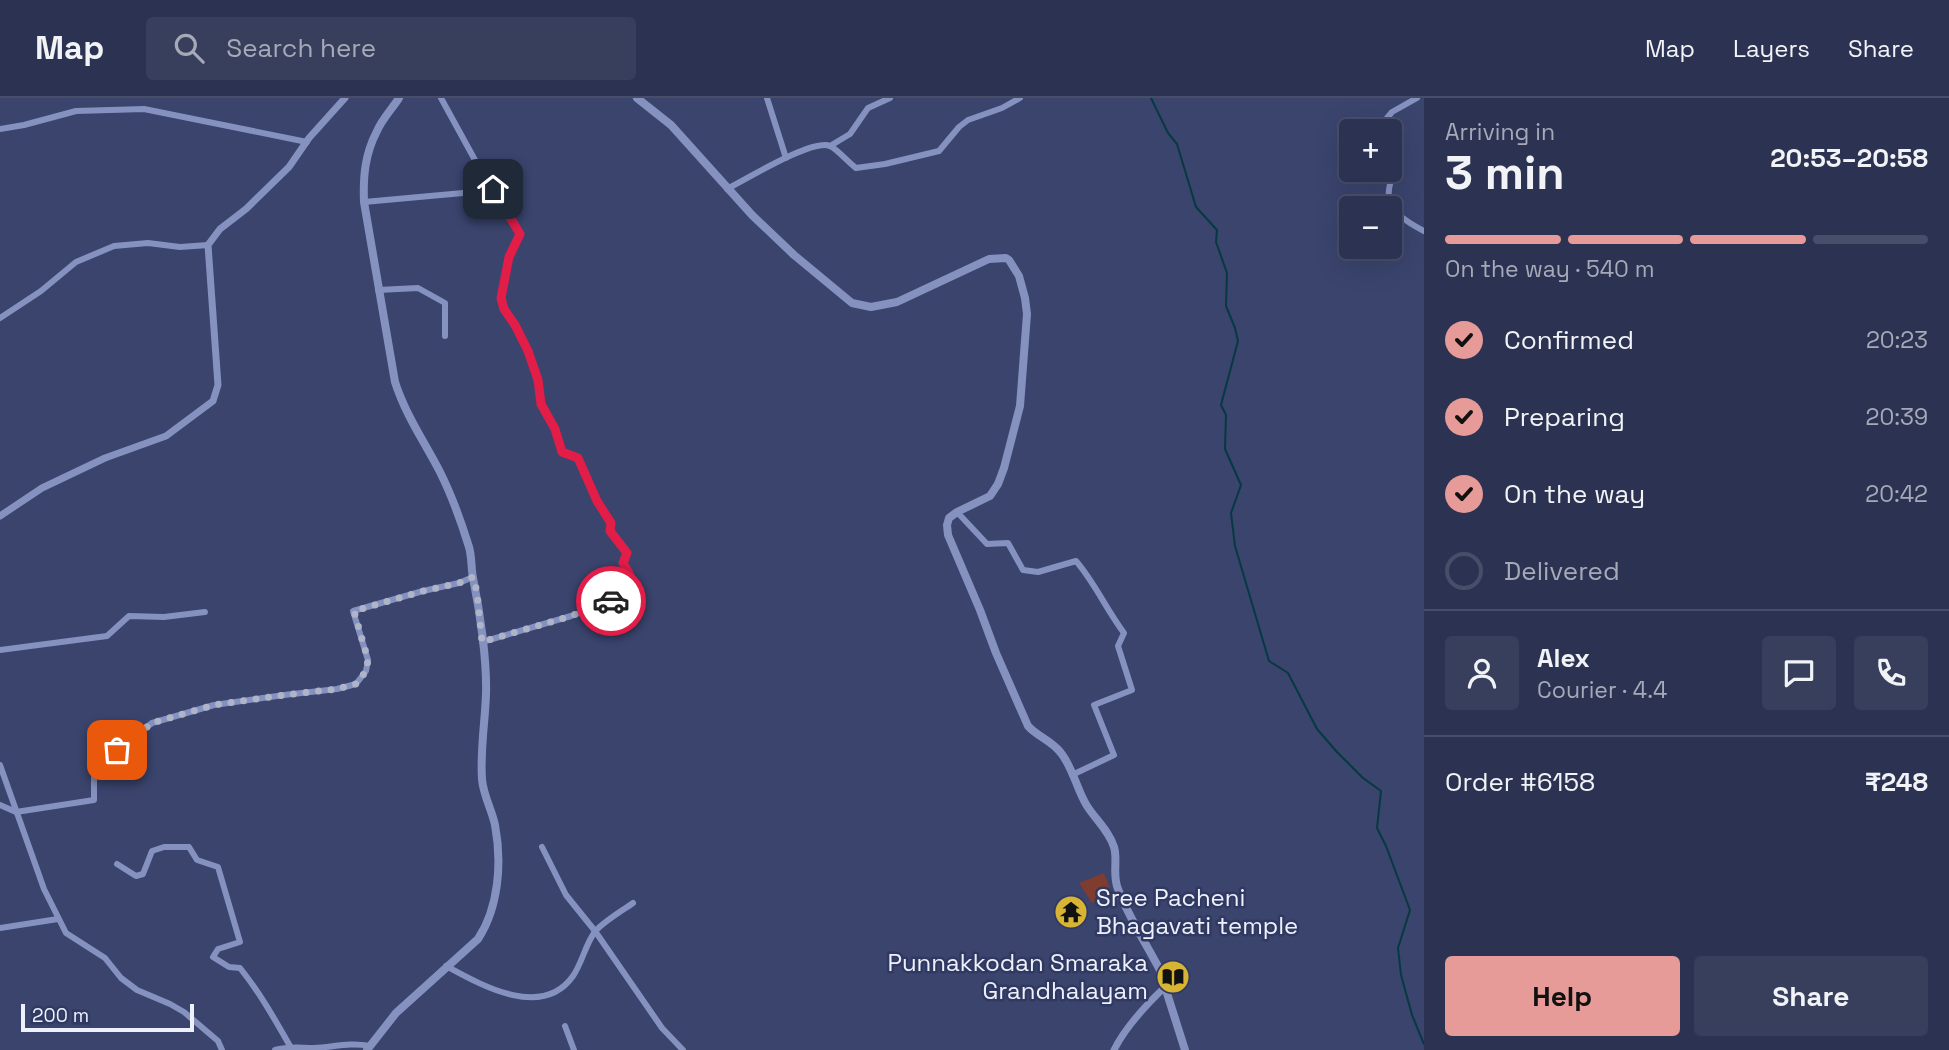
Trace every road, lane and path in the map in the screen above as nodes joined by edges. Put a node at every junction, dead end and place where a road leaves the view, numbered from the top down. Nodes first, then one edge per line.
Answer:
1 (345, 98) edge
2 (399, 98) edge
3 (441, 98) edge
4 (637, 98) edge
5 (767, 98) edge
6 (890, 98) edge
7 (1020, 98) edge
8 (1417, 98) edge
9 (0, 119) edge
10 (2, 128) edge
11 (307, 142) junction
12 (830, 146) junction
13 (786, 158) junction
14 (727, 189) junction
15 (463, 193) dead end
16 (364, 202) junction
17 (1424, 231) edge
18 (208, 245) junction
19 (378, 290) junction
20 (0, 318) edge
21 (445, 335) dead end
22 (957, 512) junction
23 (0, 516) edge
24 (473, 577) junction
25 (205, 612) dead end
26 (482, 642) junction
27 (0, 650) edge
28 (0, 765) edge
29 (1072, 775) junction
30 (0, 805) edge
31 (16, 812) junction
32 (542, 847) dead end
33 (117, 864) dead end
34 (632, 903) dead end
35 (58, 919) junction
36 (0, 928) edge
37 (595, 931) junction
38 (446, 966) junction
39 (1165, 987) junction
40 (565, 1026) dead end
41 (290, 1046) junction
42 (369, 1048) edge
43 (222, 1050) edge
44 (275, 1050) edge
45 (574, 1050) edge
46 (683, 1050) edge
47 (1114, 1050) edge
48 (1185, 1050) edge

1 - 11 street
2 - 16 main road
3 - 26 street
4 - 14 main road
5 - 13 street
6 - 12 street
7 - 12 street
8 - 17 street
9 - 10 street
10 - 11 street
11 - 18 street
12 - 13 street
13 - 14 street
14 - 22 main road
15 - 16 street
16 - 19 main road
18 - 20 street
18 - 23 street
19 - 21 street
19 - 24 main road
22 - 29 main road
22 - 29 street
24 - 26 main road
24 - 31 street
25 - 27 street
26 - 38 main road
28 - 31 street
29 - 39 main road
30 - 31 street
31 - 35 street
32 - 37 street
33 - 41 street
34 - 37 street
35 - 36 street
35 - 43 street
37 - 38 street
37 - 46 street
38 - 42 main road
39 - 47 street
39 - 48 main road
40 - 45 street
41 - 42 street
41 - 44 street

